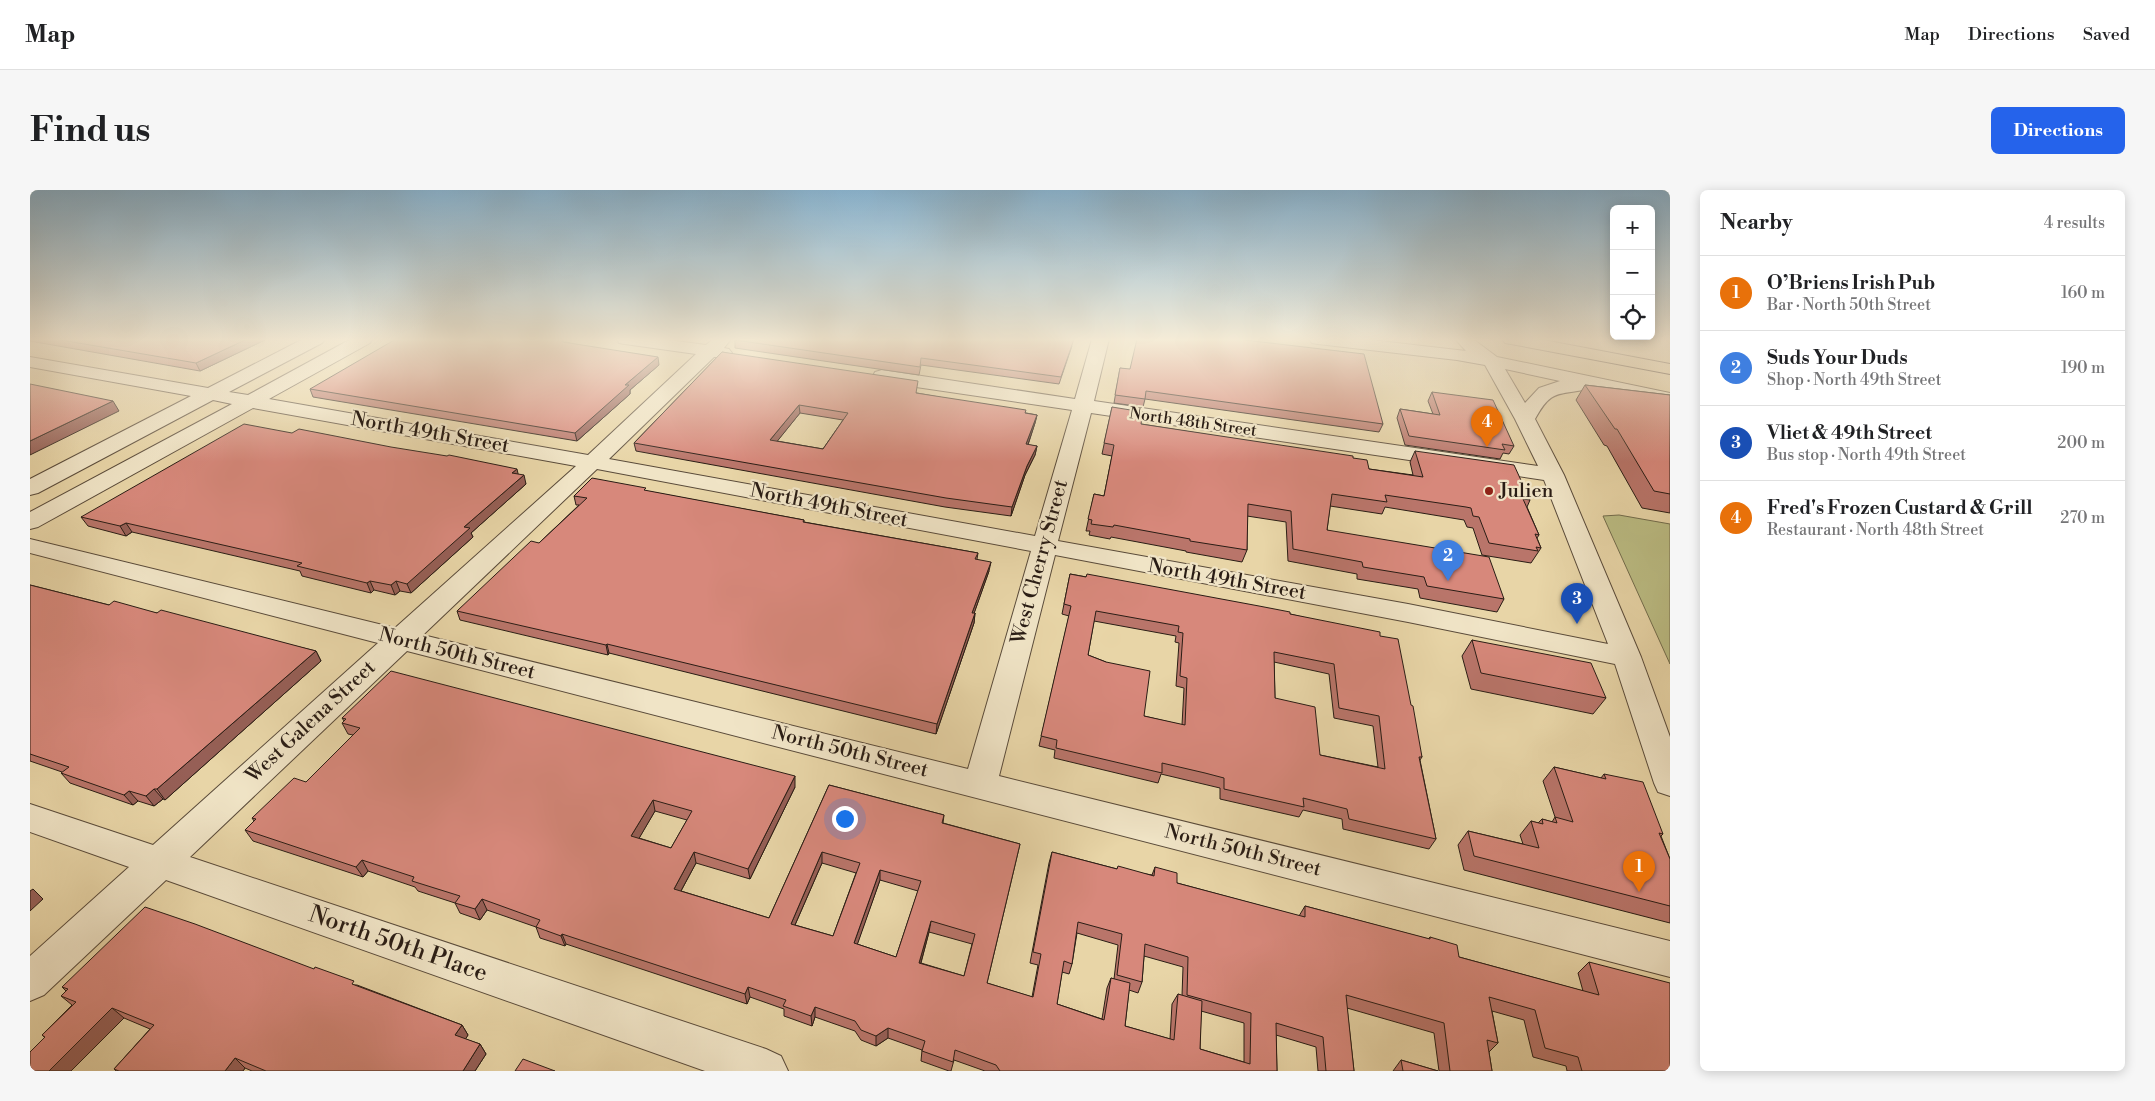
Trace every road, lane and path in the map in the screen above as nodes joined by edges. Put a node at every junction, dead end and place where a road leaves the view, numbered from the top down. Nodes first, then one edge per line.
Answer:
1 (132, 380) edge
2 (237, 380) edge
3 (288, 380) edge
4 (679, 380) edge
5 (904, 380) edge
6 (1089, 380) edge
7 (1506, 380) edge
8 (1593, 380) edge
9 (1621, 389) junction
10 (210, 394) junction
11 (1670, 399) edge
12 (249, 401) junction
13 (1082, 406) junction
14 (1525, 419) junction
15 (592, 462) junction
16 (1553, 475) junction
17 (30, 488) edge
18 (30, 522) edge
19 (30, 546) edge
20 (1044, 546) junction
21 (400, 639) junction
22 (1626, 656) junction
23 (1670, 783) edge
24 (980, 785) junction
25 (30, 818) edge
26 (160, 862) junction
27 (1670, 959) edge
28 (30, 982) edge
29 (766, 1071) edge

1 - 10 street, North 49th Street
2 - 10 street
3 - 12 street
4 - 15 street, West Galena Street
5 - 13 street, North 48th Street
6 - 13 street, West Cherry Street
7 - 14 street
8 - 9 street
9 - 11 street
9 - 14 street
10 - 12 street, North 49th Street
10 - 17 street
12 - 15 street, North 49th Street
12 - 18 street
13 - 16 street, North 48th Street
13 - 20 street, West Cherry Street
14 - 16 street
15 - 20 street, North 49th Street
15 - 21 street, West Galena Street
16 - 22 street
19 - 21 street, North 50th Street
20 - 22 street, North 49th Street
20 - 24 street, West Cherry Street
21 - 24 street, North 50th Street
21 - 26 street, West Galena Street
22 - 23 street
24 - 27 street, North 50th Street
25 - 26 street, North 50th Place
26 - 28 street, West Galena Street
26 - 29 street, North 50th Place

